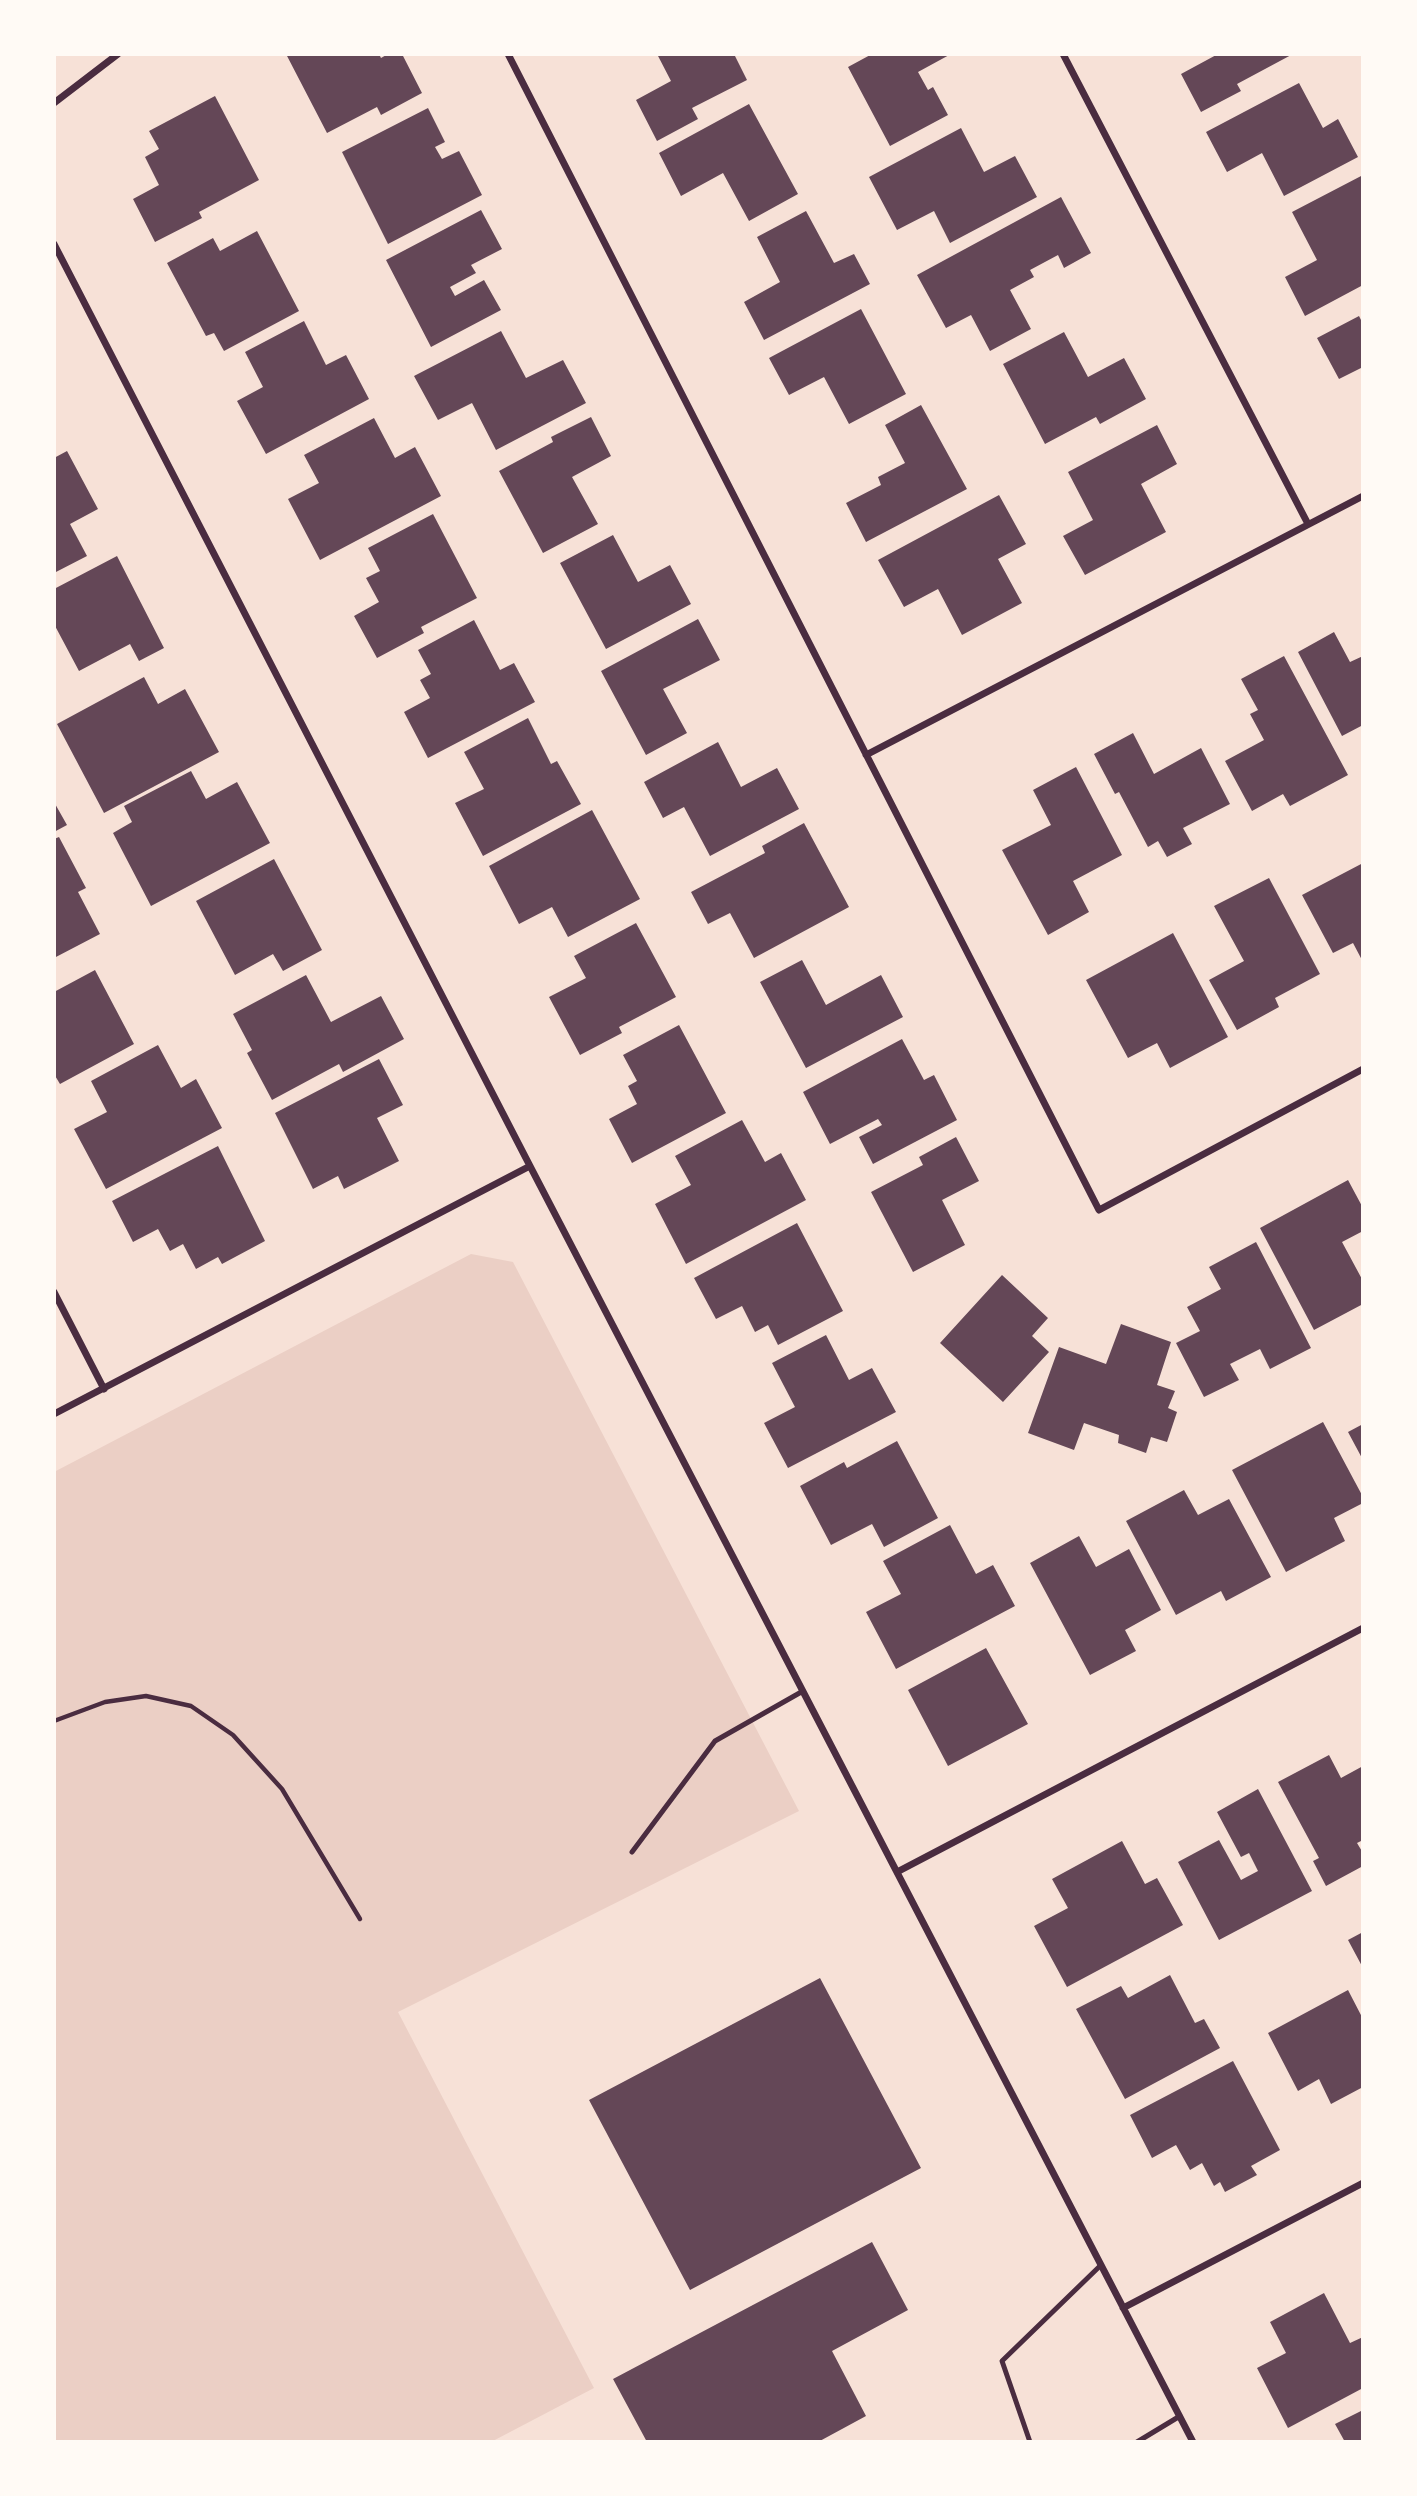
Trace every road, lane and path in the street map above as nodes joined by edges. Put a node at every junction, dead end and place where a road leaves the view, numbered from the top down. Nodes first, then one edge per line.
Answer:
1 (118, 54) edge
2 (508, 54) edge
3 (1063, 54) edge
4 (54, 103) edge
5 (54, 244) edge
6 (1363, 496) edge
7 (1308, 524) junction
8 (866, 755) junction
9 (1363, 1069) edge
10 (530, 1166) junction
11 (54, 1292) edge
12 (104, 1388) junction
13 (54, 1413) edge
14 (1363, 1628) edge
15 (803, 1691) junction
16 (54, 1721) edge
17 (632, 1852) dead end
18 (897, 1872) junction
19 (360, 1919) dead end
20 (1363, 2183) edge
21 (1101, 2265) junction
22 (1123, 2308) junction
23 (1180, 2416) junction
24 (1030, 2442) edge
25 (1137, 2442) edge
26 (1193, 2442) edge

1 - 4 street
2 - 8 street
3 - 7 street
5 - 10 street
6 - 7 street
7 - 8 street
8 - 9 street
10 - 12 street
10 - 15 street
11 - 12 street
12 - 13 street
14 - 18 street
15 - 17 lane
15 - 18 street
16 - 19 path
18 - 21 street
20 - 22 street
21 - 22 street
21 - 24 lane
22 - 23 street
23 - 25 lane
23 - 26 street

